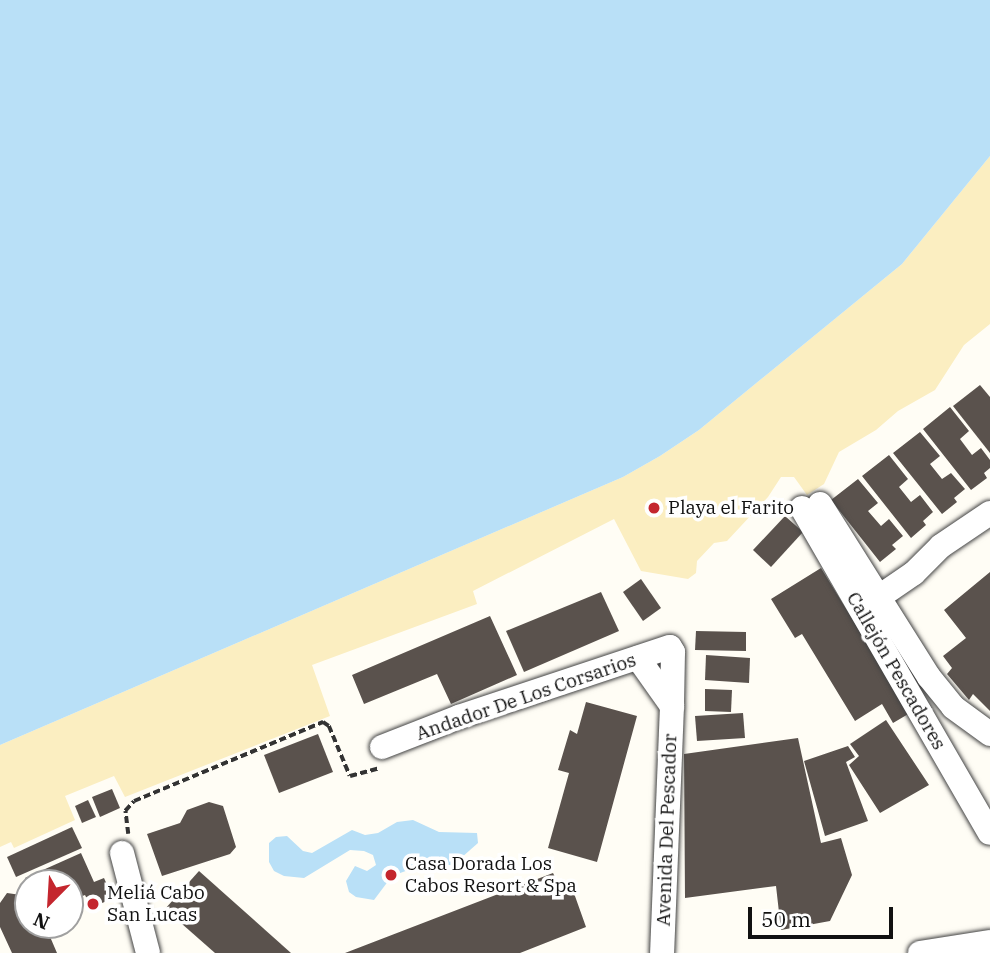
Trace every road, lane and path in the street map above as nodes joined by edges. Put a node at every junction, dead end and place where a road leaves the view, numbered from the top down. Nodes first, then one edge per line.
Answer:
1 (990, 513) edge
2 (879, 597) junction
3 (670, 647) joint
4 (638, 658) junction
5 (672, 706) junction
6 (990, 734) edge
7 (382, 747) joint
8 (990, 833) edge
9 (122, 853) joint
10 (990, 942) edge
11 (148, 953) edge
12 (662, 953) edge
13 (920, 953) edge

1 - 2 street
2 - 6 street
2 - 8 street, Callejón Pescadores
3 - 4 street, Andador De Los Corsarios
3 - 5 street, Avenida Del Pescador
4 - 5 street, Avenida Del Pescador
4 - 7 street, Andador De Los Corsarios
5 - 12 street, Avenida Del Pescador
7 - 9 path
9 - 11 street
10 - 13 street

